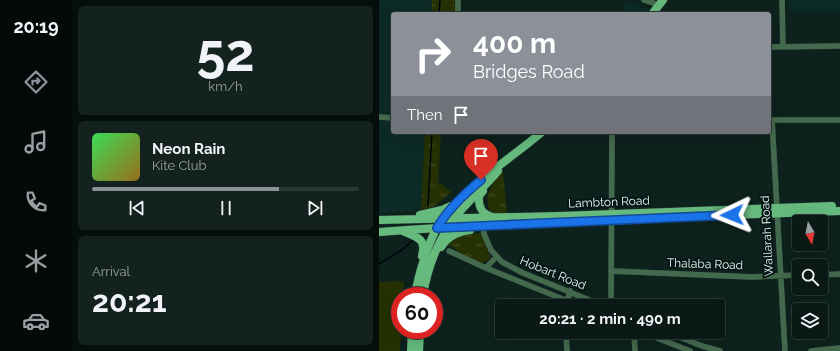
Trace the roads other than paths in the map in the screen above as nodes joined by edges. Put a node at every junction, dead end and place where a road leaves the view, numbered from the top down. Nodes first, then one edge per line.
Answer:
1 (459, 0) edge
2 (644, 0) edge
3 (782, 0) edge
4 (661, 3) edge
5 (459, 12) edge
6 (654, 12) edge
7 (840, 46) edge
8 (771, 47) edge
9 (783, 47) junction
10 (379, 118) edge
11 (391, 118) edge
12 (771, 120) edge
13 (840, 120) edge
14 (771, 133) edge
15 (539, 134) edge
16 (612, 134) edge
17 (504, 162) junction
18 (487, 184) junction
19 (456, 203) junction
20 (840, 206) edge
21 (777, 211) junction
22 (840, 211) edge
23 (612, 217) junction
24 (500, 218) junction
25 (410, 219) junction
26 (442, 219) junction
27 (454, 219) junction
28 (379, 220) edge
29 (483, 226) junction
30 (449, 227) junction
31 (437, 228) junction
32 (401, 230) junction
33 (379, 232) edge
34 (449, 251) dead end
35 (435, 254) junction
36 (496, 257) junction
37 (486, 268) junction
38 (611, 271) junction
39 (840, 274) edge
40 (828, 275) edge
41 (781, 276) junction
42 (792, 276) edge
43 (419, 278) junction
44 (417, 287) edge
45 (426, 287) edge
46 (570, 291) junction
47 (557, 299) edge
48 (567, 299) edge
49 (588, 299) edge
50 (611, 299) edge
51 (412, 339) edge
52 (420, 339) edge
53 (566, 339) edge
54 (634, 339) edge
55 (660, 339) edge
56 (684, 339) edge
57 (692, 342) junction
58 (840, 348) edge
59 (411, 351) edge
60 (419, 351) edge
61 (567, 351) edge
62 (635, 351) edge
63 (689, 351) edge
64 (720, 351) edge
65 (785, 351) edge
66 (811, 351) edge

1 - 5 street
2 - 4 street
3 - 9 street
4 - 6 main road
7 - 9 street
8 - 9 street
10 - 11 street
12 - 13 street
14 - 21 street, Wallarah Road
15 - 17 main road
16 - 23 street
17 - 18 main road
17 - 19 main road
18 - 24 main road
18 - 27 main road
19 - 25 main road
19 - 26 main road
20 - 21 main road, Lambton Road
21 - 22 main road, Lambton Road
21 - 23 main road, Lambton Road
21 - 41 street, Wallarah Road
23 - 24 main road, Lambton Road
23 - 29 main road, Lambton Road
23 - 38 street
24 - 27 main road, Lambton Road
25 - 26 main road, Lambton Road
25 - 28 main road, Lambton Road
26 - 27 main road, Lambton Road
26 - 31 main road
27 - 30 main road
29 - 30 main road, Lambton Road
29 - 35 main road
29 - 36 street, Hobart Road
30 - 31 main road, Lambton Road
30 - 35 main road
31 - 32 main road, Lambton Road
31 - 43 main road
32 - 33 main road, Lambton Road
32 - 43 main road
34 - 37 street, Hobart Road
35 - 45 main road
36 - 37 street
36 - 46 street, Hobart Road
37 - 47 street, Hobart Road
38 - 41 street, Thalaba Road
38 - 50 street
39 - 40 street
41 - 42 street, Thalaba Road
41 - 65 street, Wallarah Road
43 - 44 main road
46 - 48 street
46 - 49 street, Hobart Road
51 - 59 main road
52 - 60 main road
53 - 61 street
54 - 62 street
55 - 63 street
56 - 57 street
57 - 63 street
57 - 64 street
58 - 66 street

